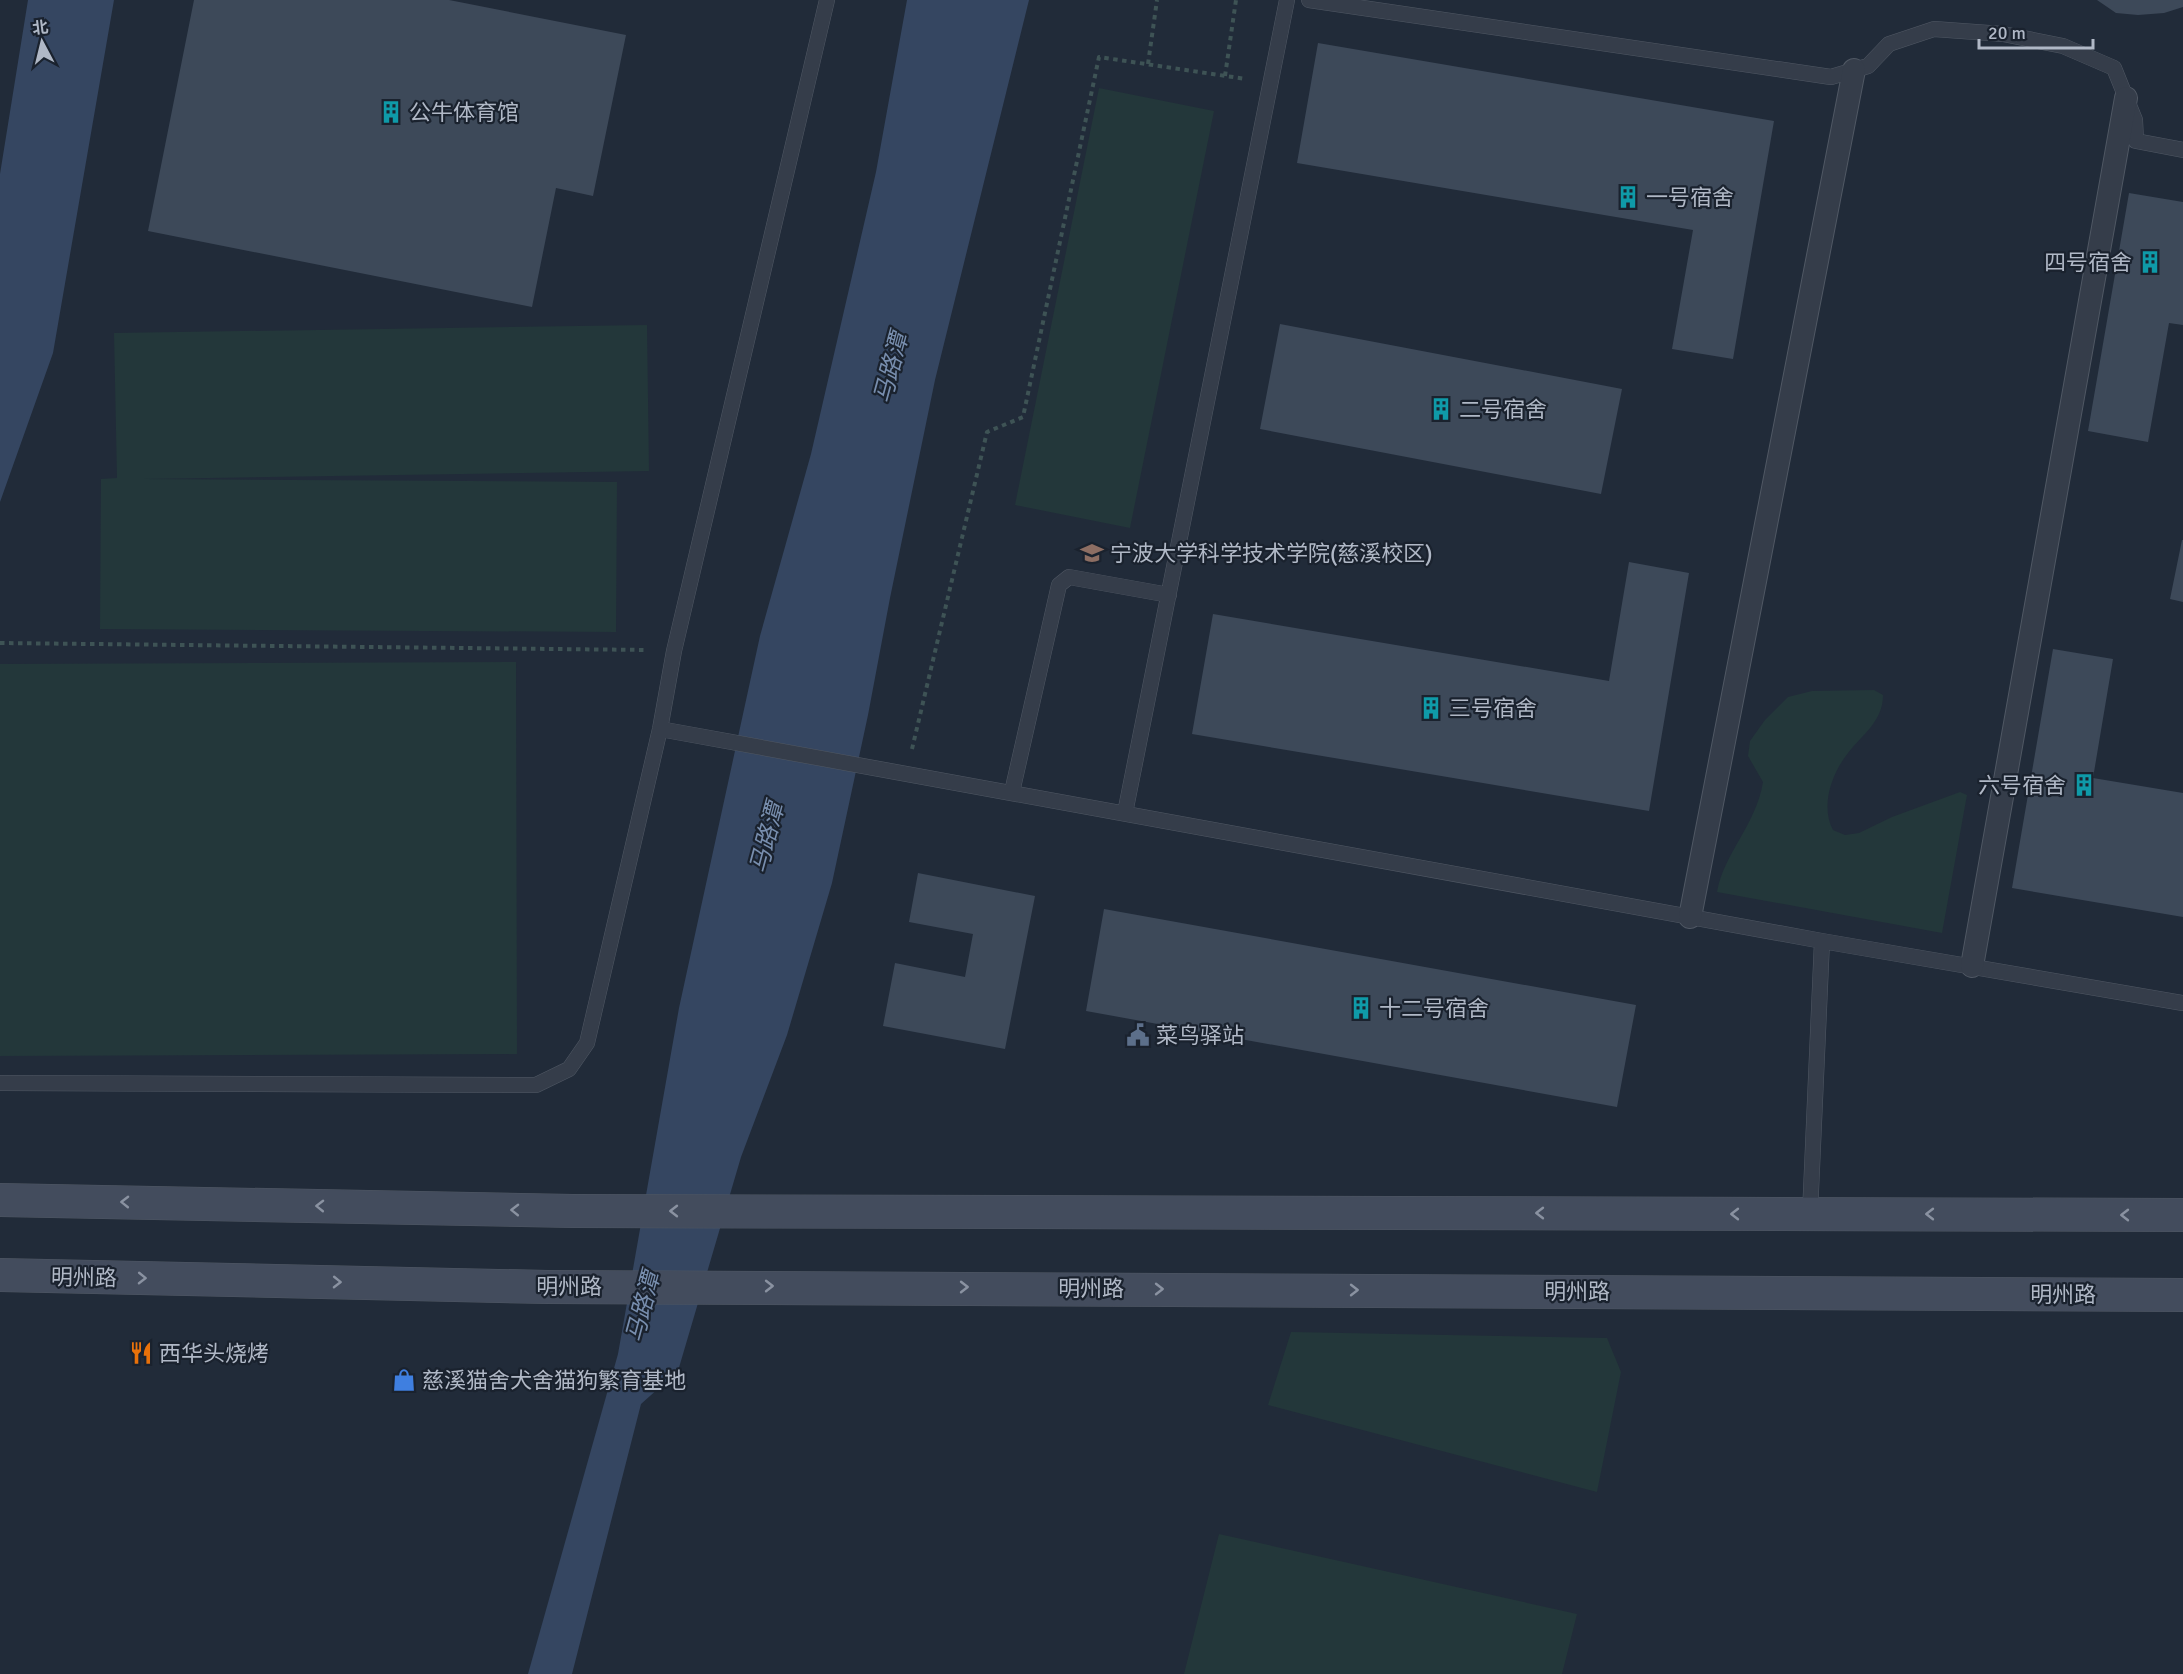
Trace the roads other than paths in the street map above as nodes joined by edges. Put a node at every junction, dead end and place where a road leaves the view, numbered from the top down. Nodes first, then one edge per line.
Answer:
1 (827, 0) edge
2 (1287, 0) edge
3 (1310, 0) edge
4 (1854, 70) junction
5 (2126, 98) junction
6 (2183, 150) edge
7 (1169, 595) junction
8 (660, 729) junction
9 (1012, 792) junction
10 (1125, 813) junction
11 (1690, 917) junction
12 (1822, 942) junction
13 (1972, 966) junction
14 (2183, 1003) edge
15 (0, 1083) edge
16 (0, 1200) edge
17 (1810, 1214) junction
18 (2183, 1215) edge
19 (0, 1275) edge
20 (2183, 1295) edge

1 - 8 lane
2 - 7 lane
3 - 4 lane
4 - 5 lane
4 - 11 street
5 - 6 lane
5 - 13 street
7 - 9 lane
7 - 10 lane
8 - 9 lane
8 - 15 lane
9 - 10 lane
10 - 11 lane
11 - 12 lane
12 - 13 lane
12 - 17 lane
13 - 14 lane
17 -> 16 main road
18 -> 17 main road
19 -> 20 main road, 明州路

